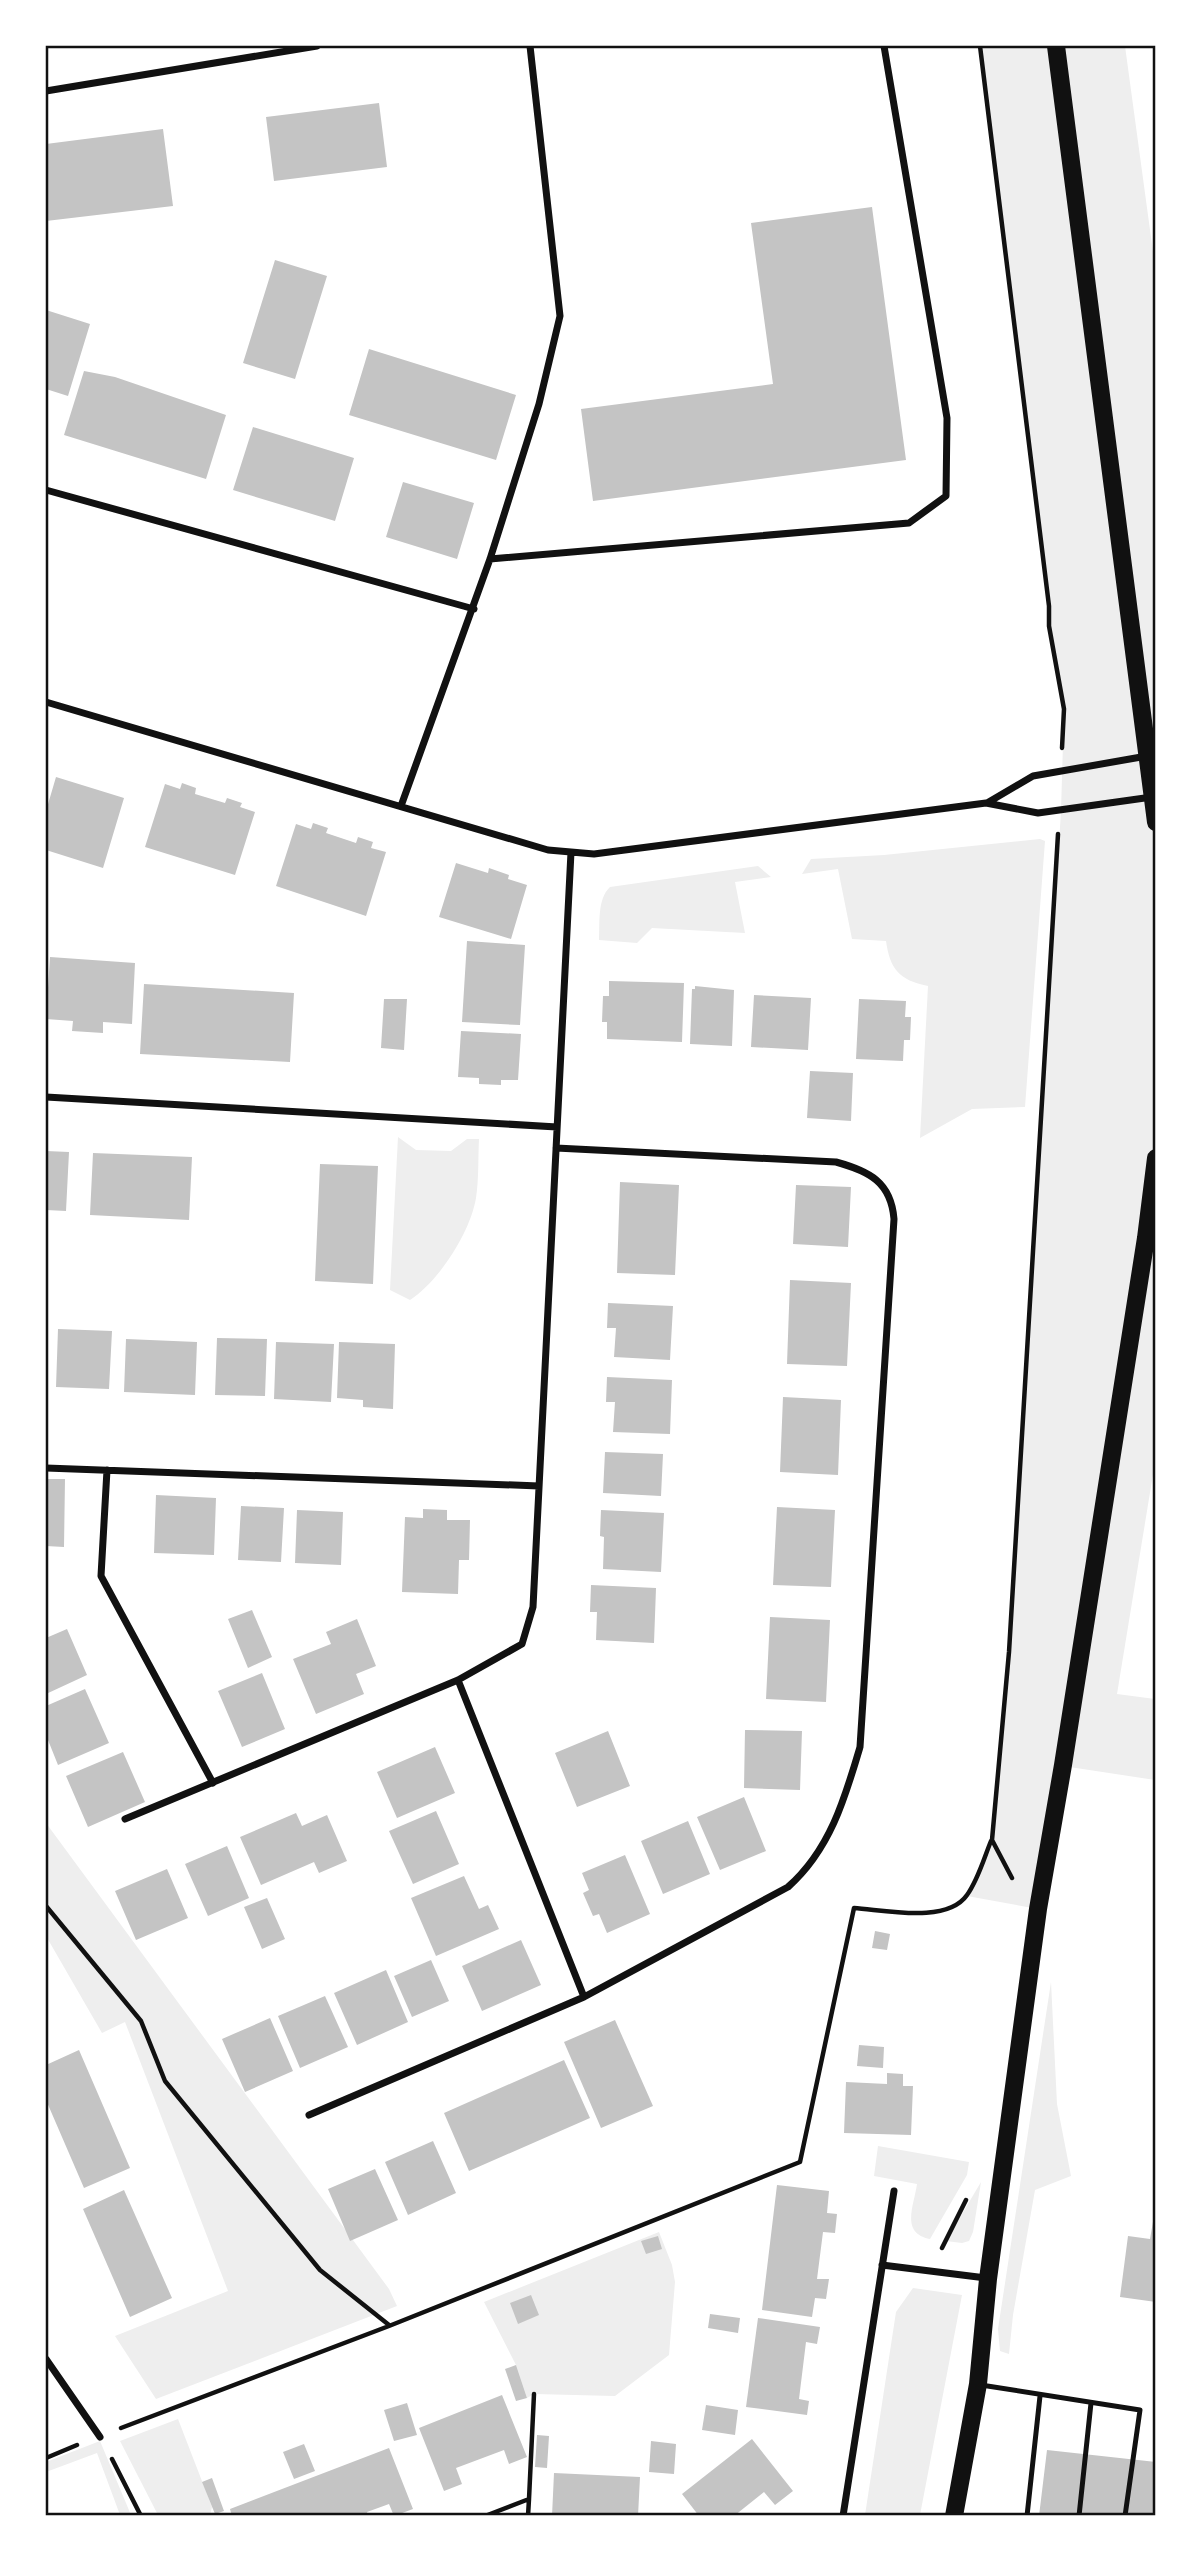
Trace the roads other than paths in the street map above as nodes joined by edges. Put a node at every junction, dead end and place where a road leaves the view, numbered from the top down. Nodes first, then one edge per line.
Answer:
1 (317, 46) edge
2 (530, 46) edge
3 (884, 46) edge
4 (1056, 46) edge
5 (46, 91) edge
6 (46, 490) edge
7 (491, 559) junction
8 (474, 609) junction
9 (46, 702) edge
10 (1147, 756) junction
11 (1152, 797) junction
12 (986, 803) junction
13 (401, 806) junction
14 (1156, 822) edge
15 (571, 852) junction
16 (46, 1097) edge
17 (557, 1127) junction
18 (556, 1148) junction
19 (1156, 1157) edge
20 (46, 1468) edge
21 (107, 1470) junction
22 (539, 1486) junction
23 (458, 1680) junction
24 (213, 1783) junction
25 (125, 1819) dead end
26 (584, 1997) junction
27 (309, 2115) dead end
28 (894, 2191) dead end
29 (883, 2265) junction
30 (988, 2279) junction
31 (46, 2360) edge
32 (978, 2384) junction
33 (1040, 2396) junction
34 (1091, 2403) junction
35 (100, 2437) road end
36 (843, 2515) edge
37 (954, 2515) edge
38 (1027, 2515) edge
39 (1079, 2515) edge
40 (1125, 2515) edge

1 - 5 street
2 - 7 street
3 - 7 street
4 - 10 main road
6 - 8 street
7 - 8 street
8 - 13 street
9 - 13 street
10 - 11 main road
10 - 12 street
11 - 12 street
11 - 14 main road
12 - 15 street
13 - 15 street
15 - 17 street
16 - 17 street
17 - 18 street
18 - 22 street
18 - 26 street
19 - 30 main road
20 - 21 street
21 - 22 street
21 - 24 street
22 - 23 street
23 - 24 street
23 - 26 street
24 - 25 street
26 - 27 street
28 - 29 street
29 - 30 street
29 - 36 street
30 - 32 main road
31 - 35 street
32 - 33 lane
32 - 37 main road
33 - 34 lane
33 - 38 lane
34 - 39 lane
34 - 40 lane

